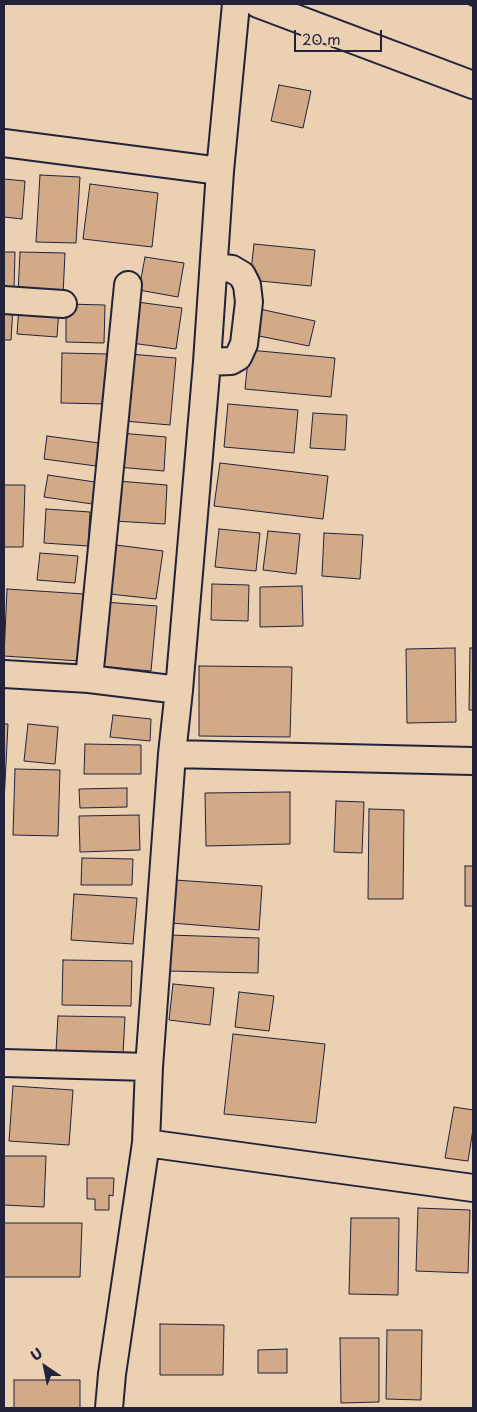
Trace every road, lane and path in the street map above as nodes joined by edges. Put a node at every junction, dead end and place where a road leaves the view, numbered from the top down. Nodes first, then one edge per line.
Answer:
1 (236, 4) edge
2 (258, 4) edge
3 (473, 85) edge
4 (4, 143) edge
5 (220, 171) junction
6 (214, 267) junction
7 (128, 285) dead end
8 (4, 300) edge
9 (63, 304) dead end
10 (206, 362) junction
11 (4, 674) edge
12 (89, 679) junction
13 (179, 690) junction
14 (172, 754) junction
15 (473, 761) edge
16 (4, 1063) edge
17 (149, 1067) junction
18 (146, 1143) junction
19 (473, 1188) edge
20 (109, 1408) edge

1 - 5 street
2 - 3 street
4 - 5 street
5 - 6 street
6 - 10 street
6 - 10 street
7 - 12 street
8 - 9 street
10 - 13 street
11 - 12 street
12 - 13 street
13 - 14 street
14 - 15 street
14 - 17 street
16 - 17 street
17 - 18 street
18 - 19 street
18 - 20 street

